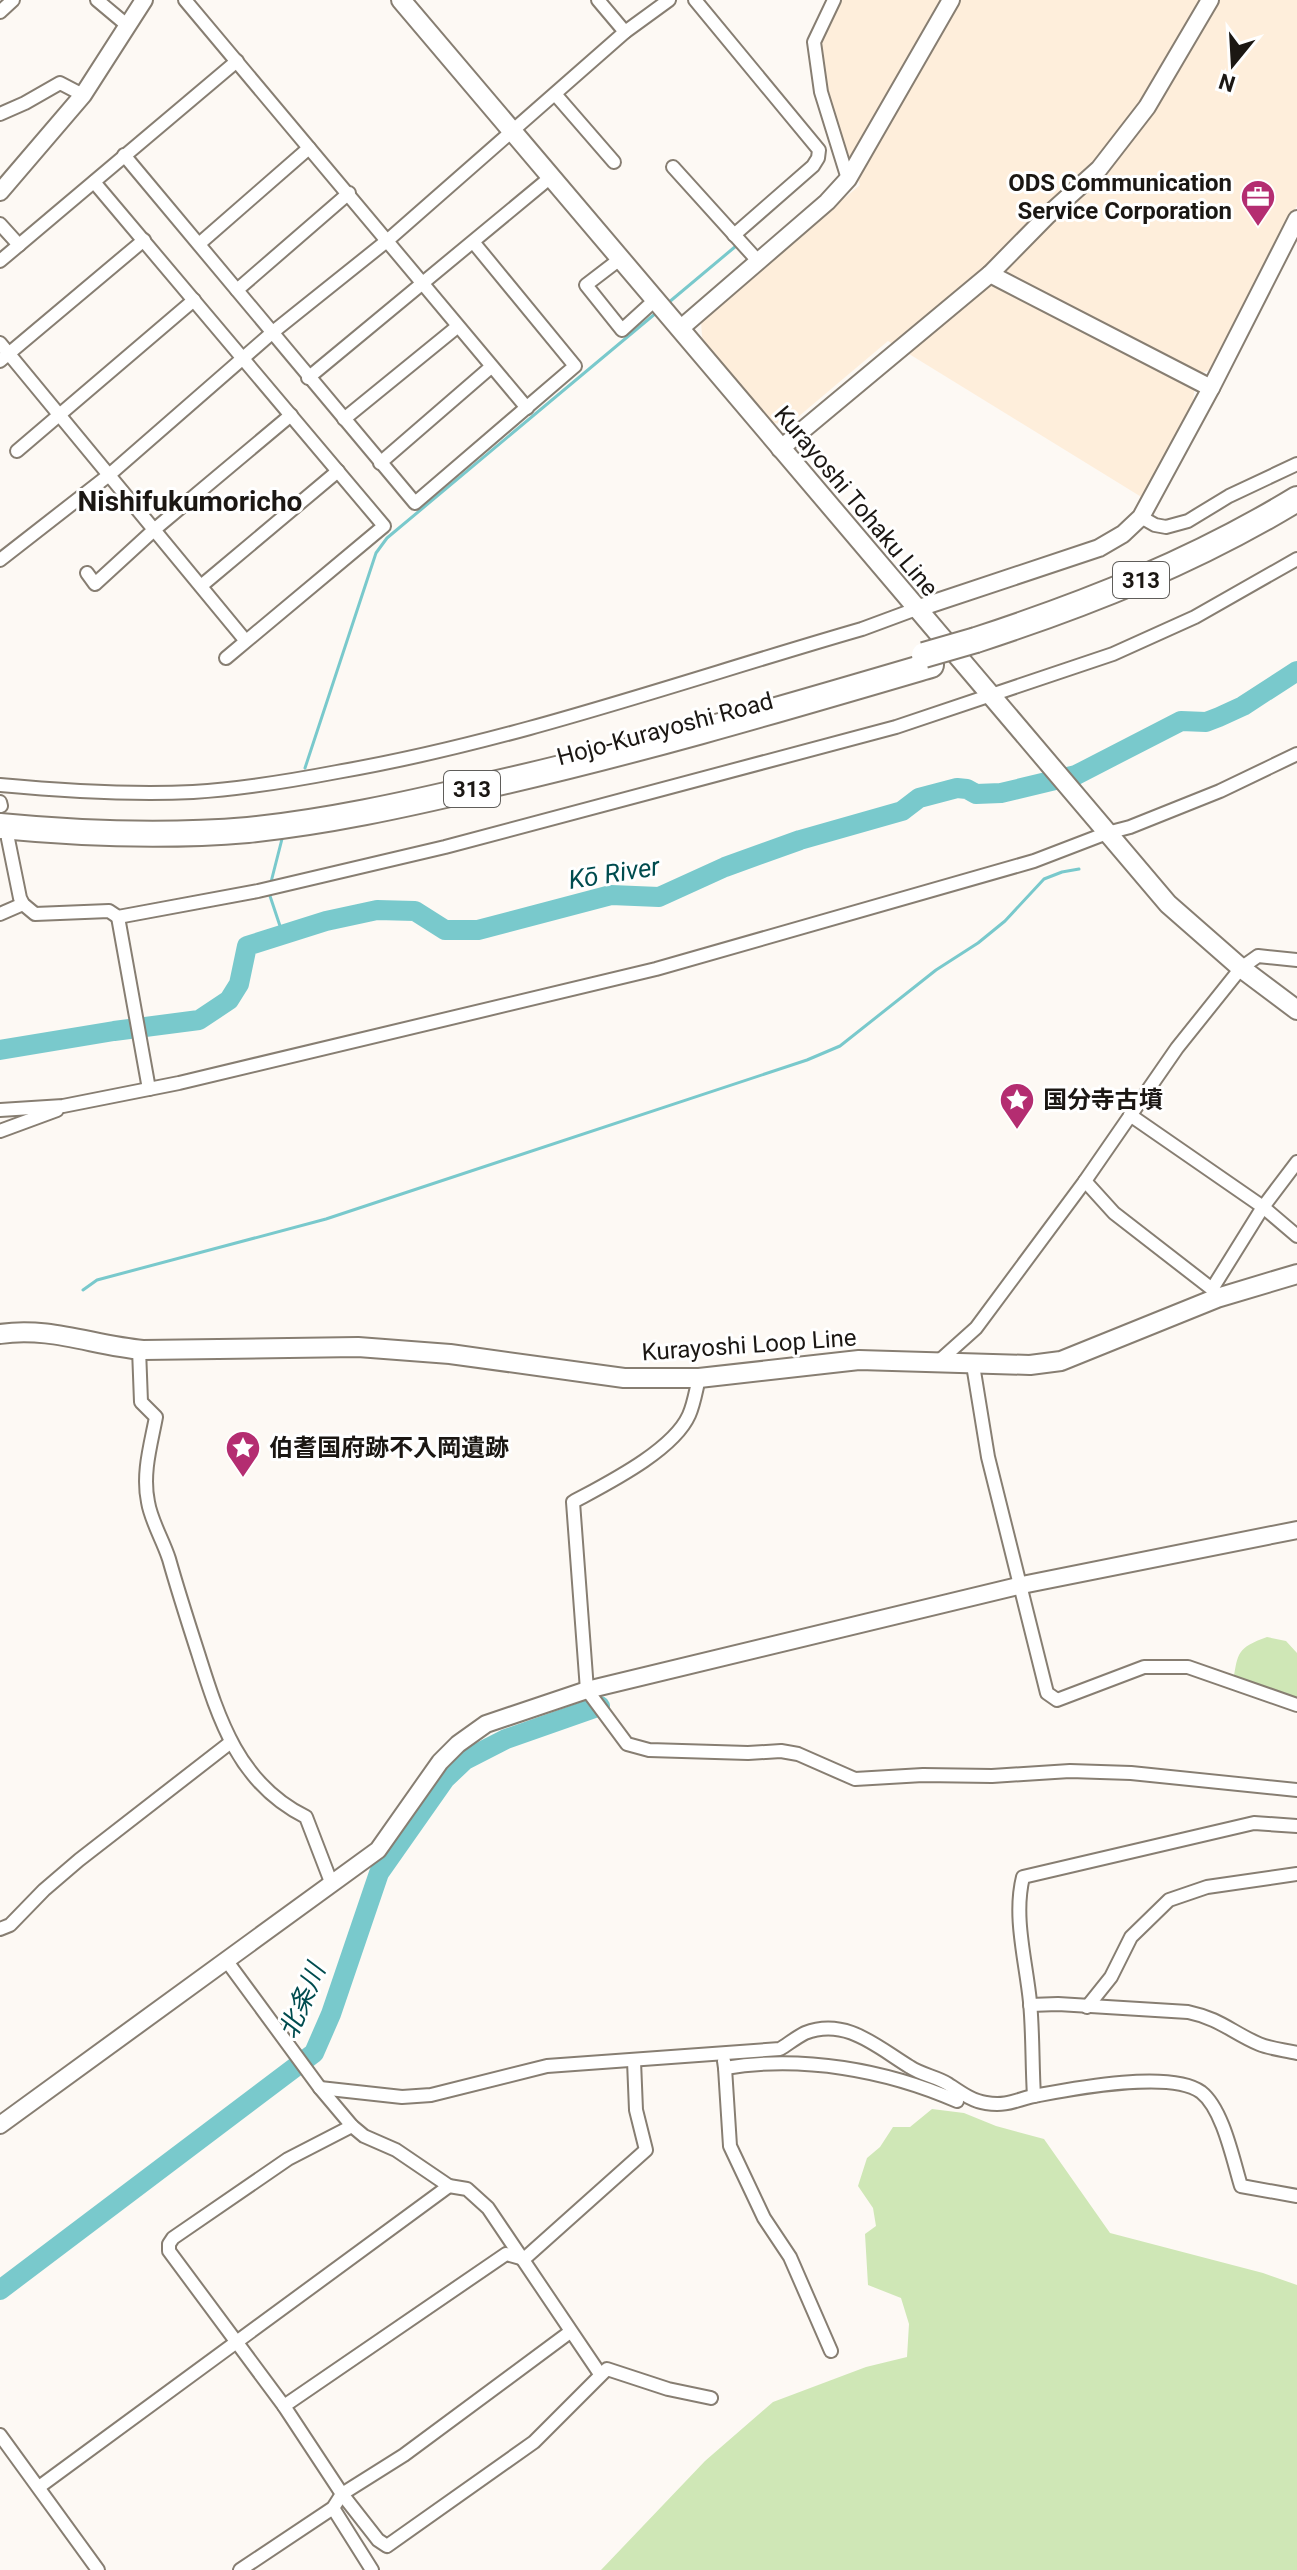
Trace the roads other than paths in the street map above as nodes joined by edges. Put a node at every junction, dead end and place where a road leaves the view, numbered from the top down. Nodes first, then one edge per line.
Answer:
1 (13, 0) edge
2 (97, 0) edge
3 (144, 0) edge
4 (185, 0) edge
5 (401, 0) edge
6 (598, 0) edge
7 (669, 0) edge
8 (695, 0) edge
9 (834, 0) edge
10 (951, 0) edge
11 (1210, 0) edge
12 (0, 12) edge
13 (128, 26) junction
14 (625, 32) junction
15 (237, 61) junction
16 (555, 94) junction
17 (83, 95) junction
18 (0, 114) edge
19 (512, 130) junction
20 (309, 148) junction
21 (124, 155) junction
22 (614, 162) dead end
23 (673, 167) dead end
24 (552, 176) junction
25 (848, 179) junction
26 (94, 182) junction
27 (0, 192) edge
28 (349, 193) junction
29 (1297, 219) edge
30 (0, 224) edge
31 (734, 235) junction
32 (144, 240) junction
33 (388, 240) junction
34 (474, 243) junction
35 (199, 244) junction
36 (19, 245) junction
37 (620, 259) junction
38 (0, 261) edge
39 (758, 261) junction
40 (990, 274) junction
41 (424, 282) junction
42 (237, 290) junction
43 (194, 300) junction
44 (655, 300) junction
45 (457, 327) junction
46 (681, 328) junction
47 (273, 332) junction
48 (0, 343) edge
49 (5, 358) edge
50 (242, 358) junction
51 (491, 367) junction
52 (308, 378) junction
53 (1211, 388) junction
54 (527, 408) junction
55 (57, 415) junction
56 (291, 415) junction
57 (344, 419) junction
58 (780, 449) junction
59 (17, 451) dead end
60 (380, 463) junction
61 (1297, 464) edge
62 (338, 471) junction
63 (109, 475) junction
64 (1297, 499) edge
65 (1297, 510) edge
66 (1141, 517) junction
67 (155, 529) junction
68 (1297, 559) edge
69 (0, 560) edge
70 (87, 573) dead end
71 (201, 586) junction
72 (916, 609) junction
73 (245, 640) junction
74 (979, 645) junction
75 (226, 658) dead end
76 (927, 660) junction
77 (990, 696) junction
78 (1297, 754) edge
79 (0, 785) edge
80 (0, 815) edge
81 (1103, 827) junction
82 (4, 832) edge
83 (23, 904) junction
84 (0, 914) edge
85 (120, 921) junction
86 (1297, 960) edge
87 (1241, 968) junction
88 (1297, 1010) edge
89 (149, 1089) junction
90 (63, 1106) junction
91 (0, 1110) edge
92 (1130, 1115) junction
93 (0, 1131) edge
94 (1297, 1162) edge
95 (1085, 1181) junction
96 (1263, 1207) junction
97 (1297, 1236) edge
98 (1297, 1274) edge
99 (1215, 1294) junction
100 (0, 1334) edge
101 (139, 1349) junction
102 (938, 1362) junction
103 (973, 1365) junction
104 (699, 1378) junction
105 (1297, 1530) edge
106 (1022, 1585) junction
107 (587, 1690) junction
108 (1297, 1705) edge
109 (231, 1742) junction
110 (1297, 1790) edge
111 (1297, 1826) edge
112 (1297, 1874) edge
113 (331, 1882) junction
114 (0, 1929) edge
115 (226, 1960) junction
116 (1030, 2005) junction
117 (1087, 2007) junction
118 (1297, 2053) edge
119 (722, 2054) junction
120 (634, 2061) junction
121 (725, 2068) junction
122 (320, 2088) junction
123 (1034, 2096) junction
124 (957, 2101) dead end
125 (0, 2125) edge
126 (352, 2126) junction
127 (449, 2186) junction
128 (1297, 2196) edge
129 (524, 2259) junction
130 (570, 2332) junction
131 (237, 2343) junction
132 (831, 2351) dead end
133 (600, 2374) junction
134 (711, 2398) dead end
135 (284, 2406) junction
136 (2, 2442) edge
137 (39, 2487) junction
138 (342, 2494) junction
139 (333, 2508) junction
140 (98, 2570) edge
141 (240, 2570) edge
142 (372, 2570) edge

1 - 12 street
2 - 13 street
3 - 13 street
4 - 15 street
5 - 19 main road, Kurayoshi Tohaku Line
6 - 14 street
7 - 14 street
8 - 31 street
9 - 25 street
10 - 25 street
11 - 40 street
13 - 17 street
14 - 16 street
15 - 20 street
15 - 21 street
16 - 19 street
16 - 22 street
17 - 18 street
17 - 27 street
19 - 24 main road, Kurayoshi Tohaku Line
19 - 33 street
20 - 28 street
20 - 35 street
21 - 26 street
21 - 35 street
23 - 31 street
24 - 34 street
24 - 37 main road, Kurayoshi Tohaku Line
25 - 39 street
26 - 32 street
26 - 36 street
28 - 33 street
28 - 42 street
29 - 53 street
30 - 36 street
31 - 39 street
32 - 43 street
32 - 49 street
33 - 41 street
33 - 47 street
34 - 41 street
34 - 54 street
35 - 42 street
36 - 38 street
37 - 44 main road, Kurayoshi Tohaku Line
37 - 44 street
39 - 46 street
40 - 53 street
40 - 58 street
41 - 45 street
41 - 52 street
42 - 47 street
43 - 50 street
43 - 55 street
44 - 46 main road, Kurayoshi Tohaku Line
45 - 51 street
45 - 57 street
46 - 58 main road, Kurayoshi Tohaku Line
47 - 50 street
47 - 52 street
48 - 49 street
49 - 55 street
50 - 56 street
50 - 63 street
51 - 54 street
51 - 60 street
52 - 57 street
53 - 66 street
54 - 60 street
55 - 59 street
55 - 63 street
56 - 62 street
56 - 67 street
57 - 60 street
58 - 72 main road, Kurayoshi Tohaku Line
61 - 66 street
62 - 71 street
62 - 73 street
63 - 67 street
63 - 69 street
64 - 74 highway, Hojo-Kurayoshi Road / 313
65 - 74 highway, Hojo-Kurayoshi Road / 313
66 - 72 street
67 - 70 street
67 - 71 street
68 - 77 street
71 - 73 street
72 - 77 main road, Kurayoshi Tohaku Line
72 - 79 street
73 - 75 street
74 - 76 highway, Hojo-Kurayoshi Road / 313, bridge
76 - 80 highway, Hojo-Kurayoshi Road / 313
76 - 82 highway, Hojo-Kurayoshi Road / 313
77 - 81 main road, Kurayoshi Tohaku Line
77 - 85 street
78 - 81 street
81 - 87 main road, Kurayoshi Tohaku Line
81 - 89 street
82 - 83 street
83 - 84 street
83 - 85 street
85 - 89 street
86 - 87 street
87 - 88 main road, Kurayoshi Tohaku Line
87 - 92 street
89 - 90 street
90 - 91 street
90 - 93 street
92 - 95 street
92 - 96 street
94 - 96 street
95 - 99 street
95 - 102 street
96 - 97 street
96 - 99 street
98 - 99 main road, Kurayoshi Loop Line
99 - 103 main road, Kurayoshi Loop Line
100 - 101 main road, Kurayoshi Loop Line
101 - 104 main road, Kurayoshi Loop Line
101 - 109 street
102 - 103 main road, Kurayoshi Loop Line
102 - 104 main road, Kurayoshi Loop Line
103 - 106 street
104 - 107 street
105 - 106 street
106 - 107 street
106 - 108 street
107 - 110 street
107 - 113 street
109 - 113 street
109 - 114 street
111 - 116 street
112 - 117 street
113 - 115 street
115 - 122 street
115 - 125 street
116 - 117 street
116 - 123 street
117 - 118 street
119 - 120 street
119 - 121 street
119 - 123 street
120 - 122 street
120 - 129 street
121 - 124 street
121 - 132 street
122 - 126 street
123 - 128 street
126 - 127 street
126 - 131 street
127 - 129 street
127 - 131 street
129 - 130 street
129 - 135 street
130 - 133 street
130 - 138 street
131 - 135 street
131 - 137 street
133 - 134 street
133 - 138 street
135 - 138 street
136 - 137 street
137 - 140 street
138 - 139 street
139 - 141 street
139 - 142 street

